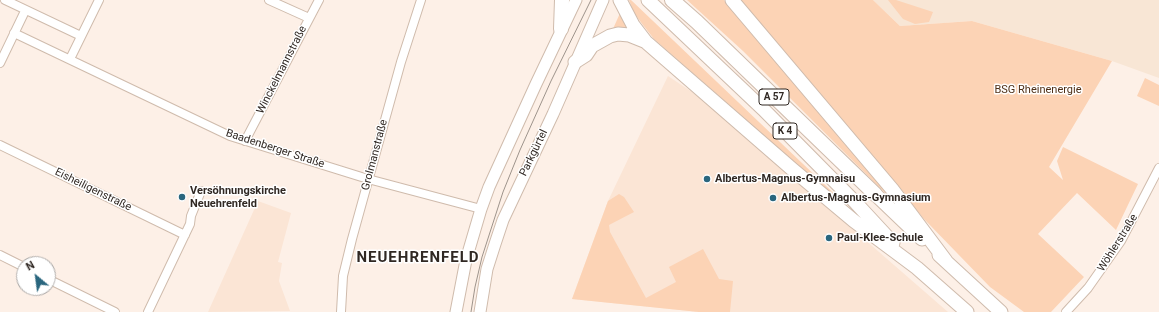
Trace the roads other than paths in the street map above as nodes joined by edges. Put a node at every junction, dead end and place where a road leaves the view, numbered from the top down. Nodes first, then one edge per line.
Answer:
1 (4, 0) edge
2 (99, 0) edge
3 (268, 0) edge
4 (319, 0) edge
5 (421, 0) edge
6 (562, 0) edge
7 (576, 0) edge
8 (603, 0) edge
9 (620, 0) edge
10 (648, 0) edge
11 (672, 0) edge
12 (732, 0) edge
13 (25, 11) junction
14 (308, 18) junction
15 (561, 29) junction
16 (14, 33) junction
17 (81, 36) junction
18 (646, 42) junction
19 (70, 59) junction
20 (575, 62) junction
21 (0, 63) edge
22 (245, 141) junction
23 (0, 145) edge
24 (1159, 168) edge
25 (368, 179) junction
26 (201, 191) dead end
27 (875, 194) joint
28 (481, 209) junction
29 (185, 235) junction
30 (0, 255) edge
31 (946, 262) junction
32 (16, 263) edge
33 (916, 268) junction
34 (56, 283) edge
35 (115, 312) edge
36 (148, 312) edge
37 (341, 312) edge
38 (456, 312) edge
39 (480, 312) edge
40 (967, 312) edge
41 (1002, 312) edge
42 (1066, 312) edge

1 - 13 street
2 - 17 street
3 - 14 street
4 - 14 street, Winckelmannstraße
5 - 25 street, Grolmanstraße
6 - 15 highway
7 - 15 main road
8 - 20 main road, Parkgürtel
9 - 18 highway
10 - 33 highway, K 4
11 - 27 highway, A 57
12 - 31 highway
13 - 16 street
13 - 17 street
14 - 22 street, Winckelmannstraße
15 - 28 main road
16 - 19 street, Baadenberger Straße
16 - 21 street
17 - 19 street
18 - 20 highway
18 - 33 highway
19 - 22 street, Baadenberger Straße
20 - 39 main road, Parkgürtel
22 - 25 street, Baadenberger Straße
23 - 29 street, Eisheiligenstraße
24 - 42 street, Wöhlerstraße
25 - 28 street, Baadenberger Straße
25 - 37 street, Grolmanstraße
26 - 29 street
27 - 31 highway
28 - 38 main road
29 - 36 street
30 - 32 street
31 - 41 highway
33 - 40 highway, K 4
34 - 35 street

